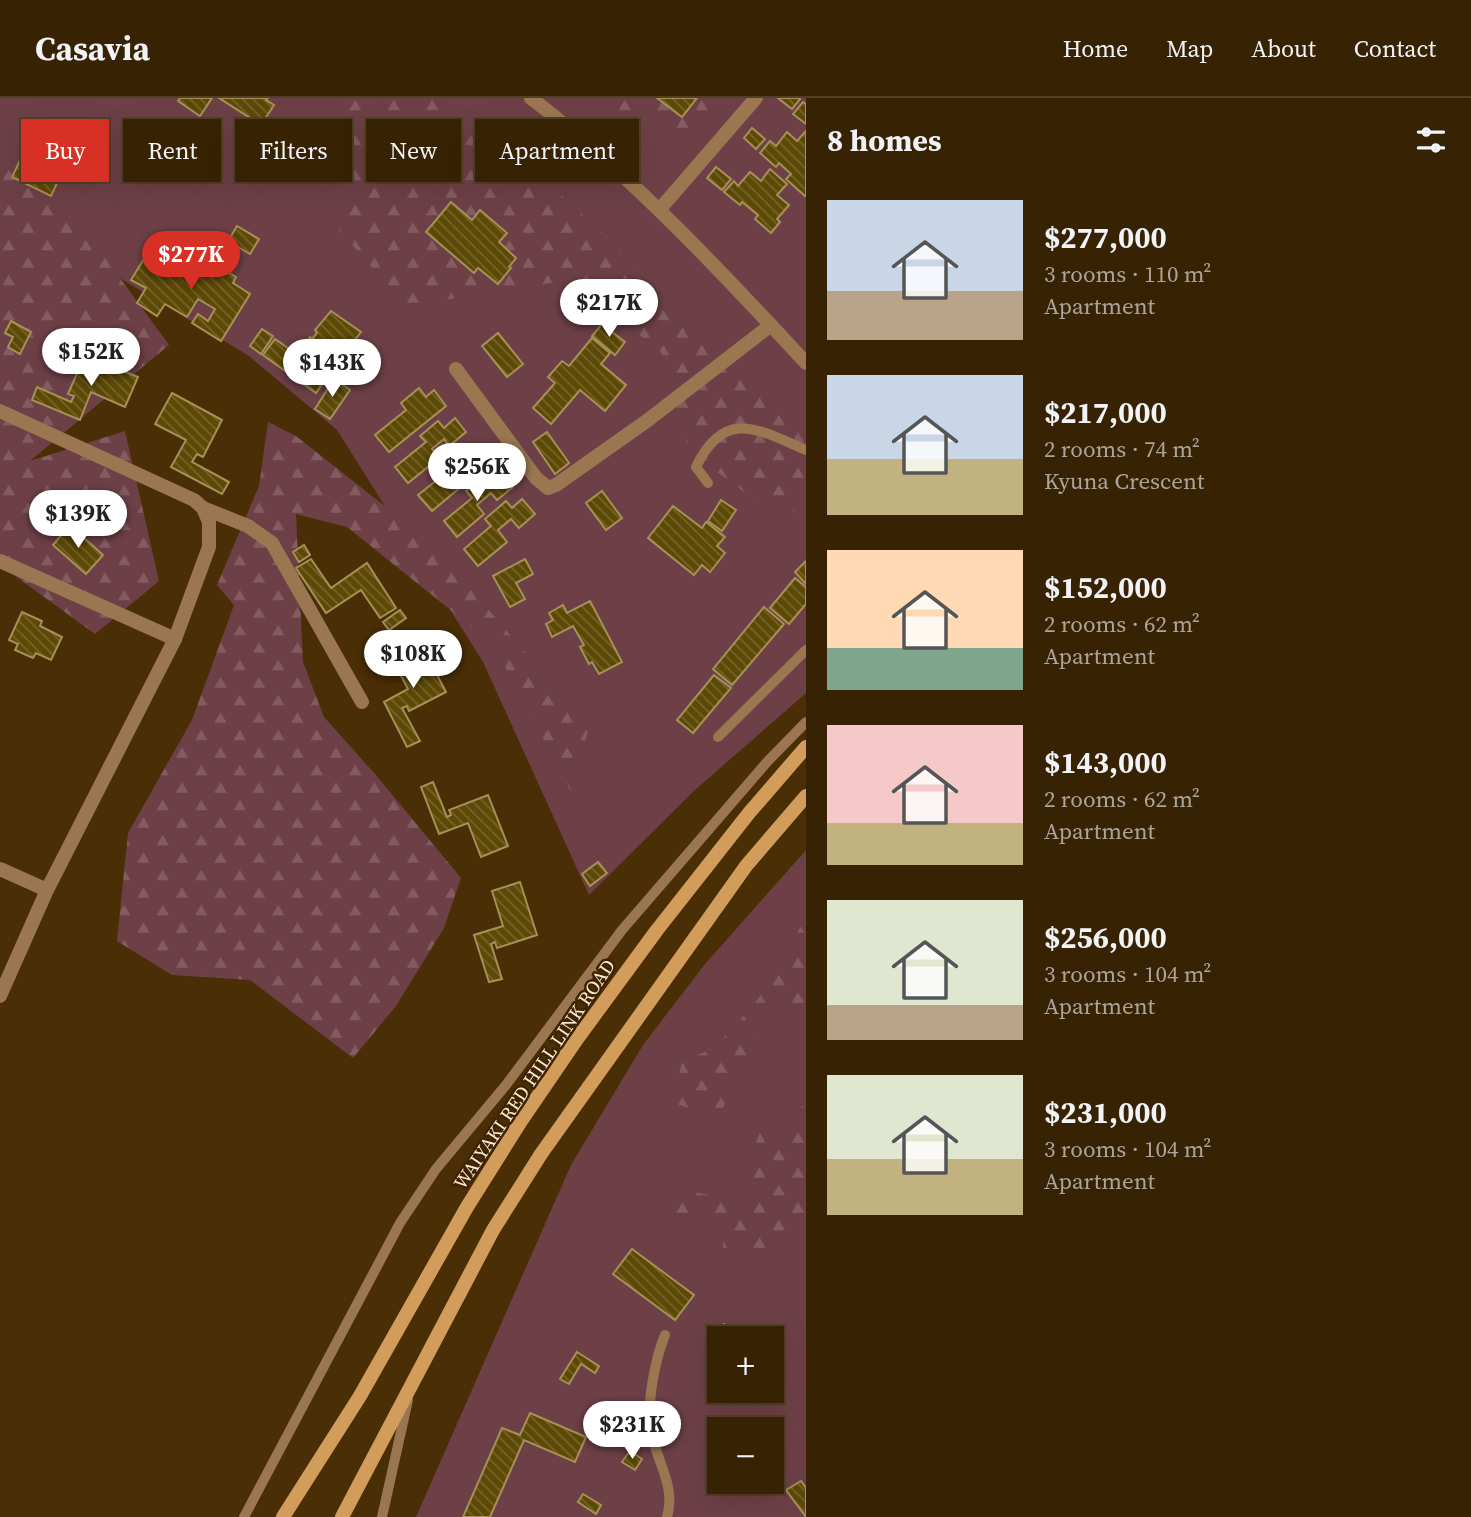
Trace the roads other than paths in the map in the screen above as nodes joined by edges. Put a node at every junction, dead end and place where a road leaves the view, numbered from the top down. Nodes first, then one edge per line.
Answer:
1 (531, 98) edge
2 (756, 98) edge
3 (660, 209) junction
4 (771, 325) junction
5 (806, 363) edge
6 (456, 369) dead end
7 (0, 411) edge
8 (806, 450) edge
9 (708, 483) dead end
10 (203, 508) junction
11 (0, 561) edge
12 (175, 639) junction
13 (806, 650) edge
14 (362, 702) dead end
15 (806, 722) edge
16 (718, 737) dead end
17 (806, 747) edge
18 (806, 796) edge
19 (0, 869) edge
20 (47, 890) junction
21 (0, 996) edge
22 (665, 1335) dead end
23 (411, 1382) junction
24 (244, 1517) edge
25 (283, 1517) edge
26 (342, 1517) edge
27 (382, 1517) edge
28 (667, 1517) edge

1 - 3 street
2 - 3 street
3 - 4 street
4 - 5 street
4 - 6 street
7 - 10 street
8 - 9 lane
10 - 12 street
10 - 14 street
11 - 12 street
12 - 20 street
13 - 16 lane
15 - 24 lane
17 - 25 main road, WAIYAKI RED HILL LINK ROAD
18 - 23 main road
19 - 20 street
20 - 21 street
22 - 28 lane
23 - 26 main road
23 - 27 lane

